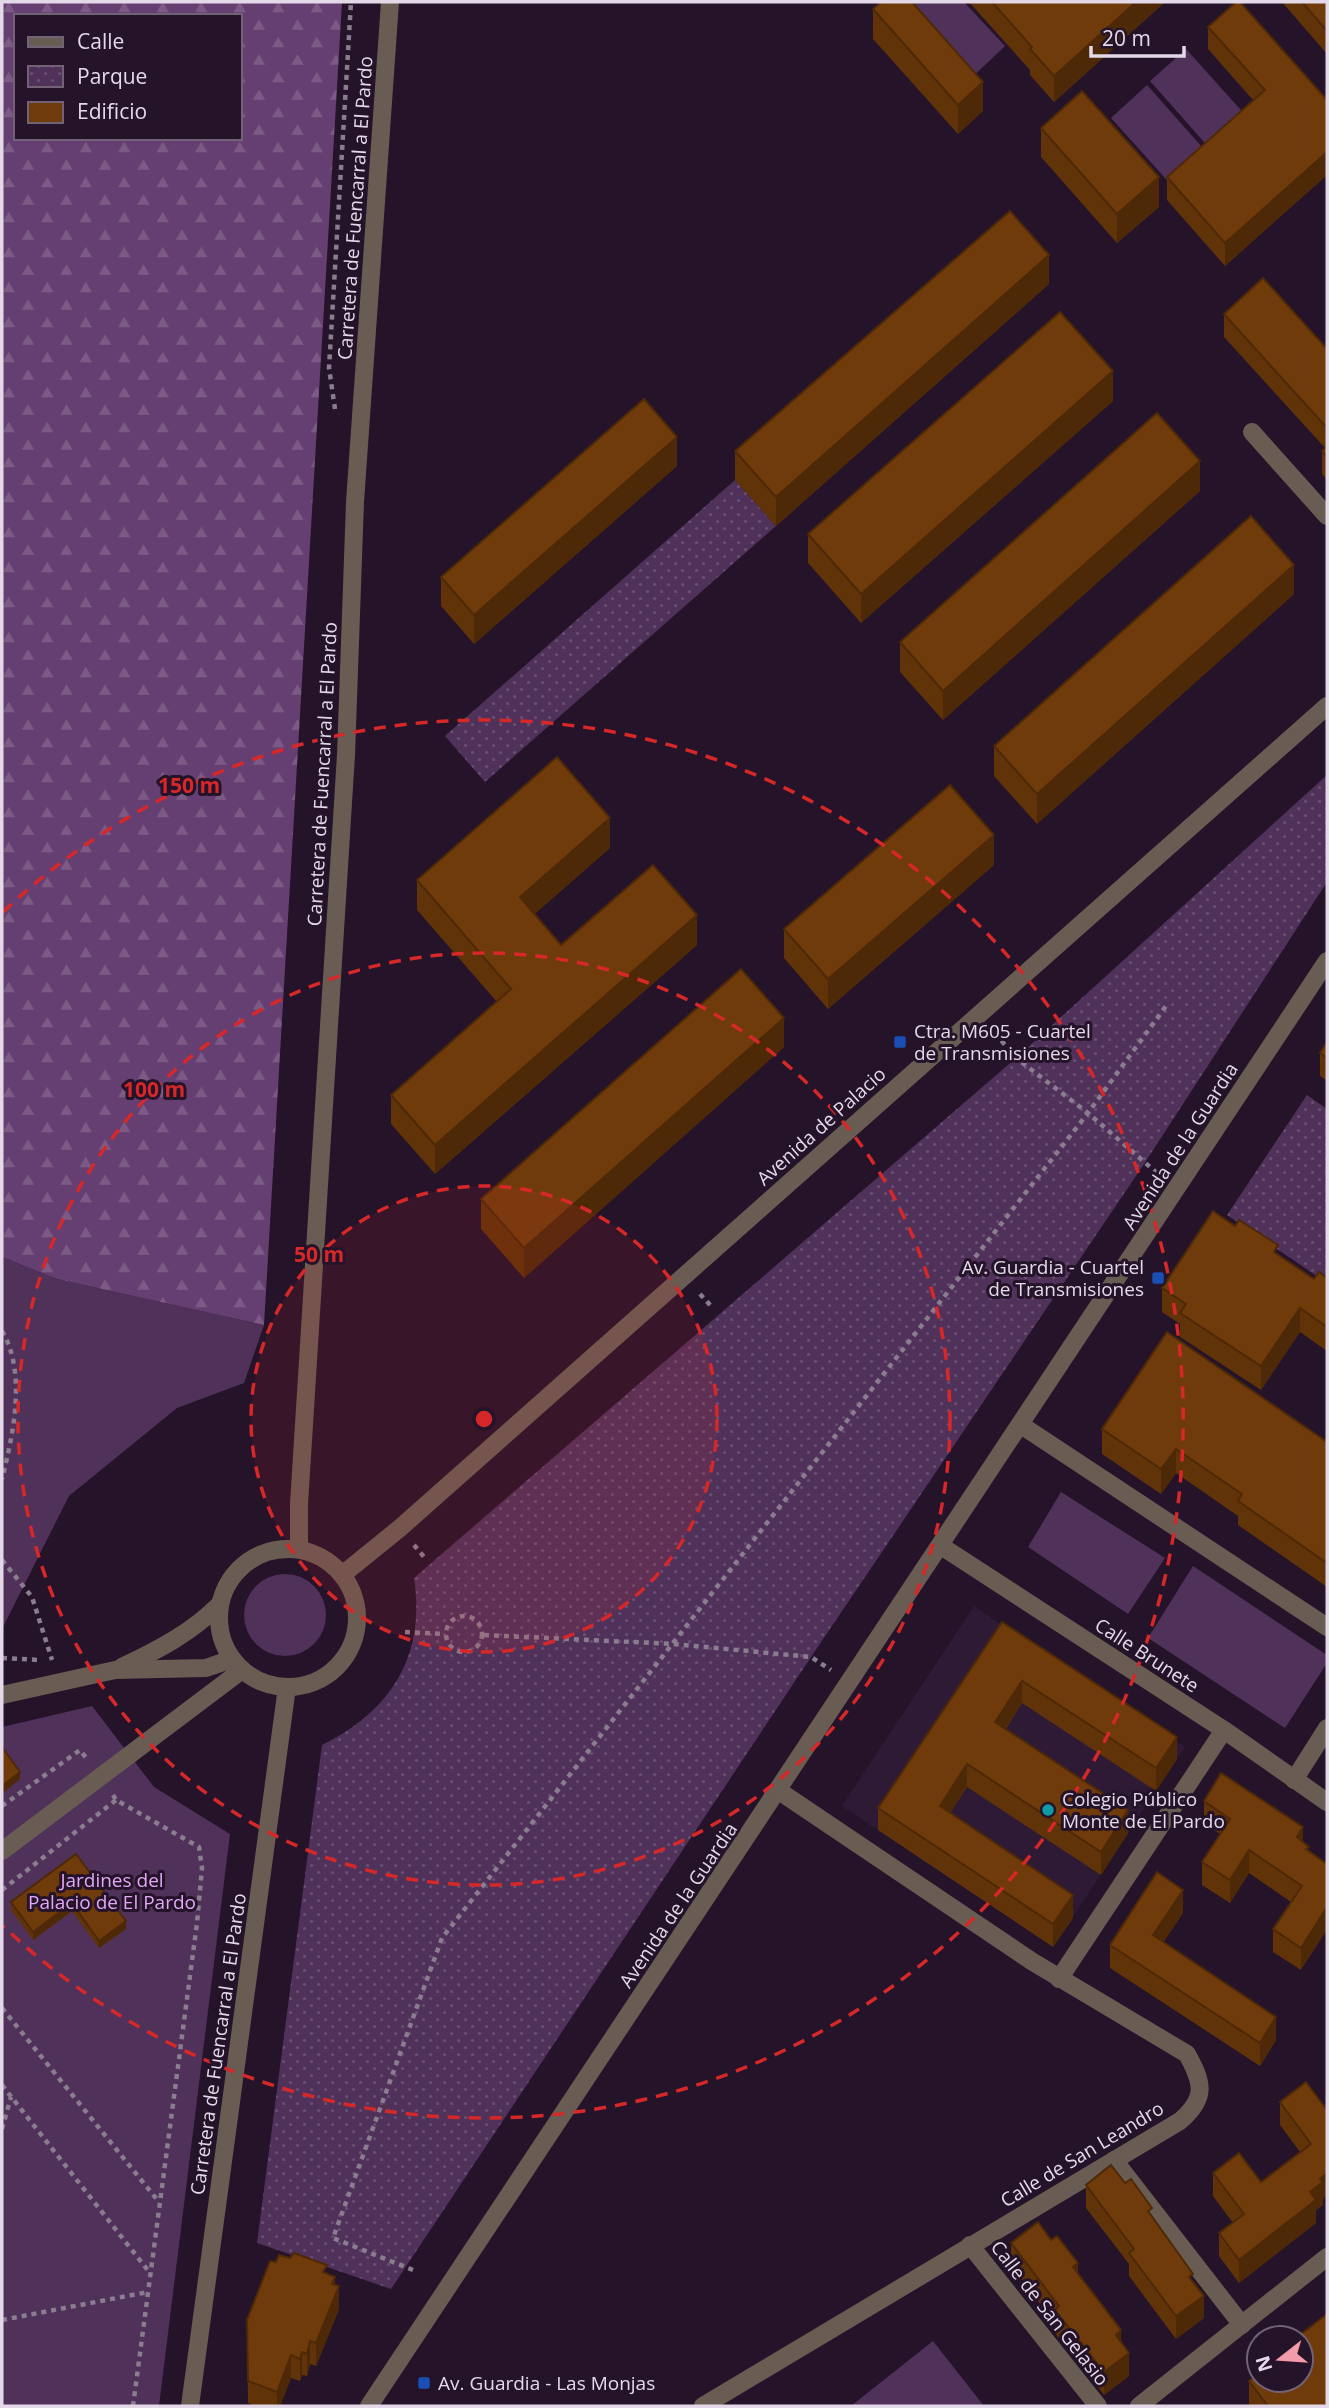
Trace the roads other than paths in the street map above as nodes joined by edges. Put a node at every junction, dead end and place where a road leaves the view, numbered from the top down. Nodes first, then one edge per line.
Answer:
1 (390, 2) edge
2 (1252, 432) dead end
3 (1327, 516) edge
4 (1327, 706) edge
5 (1327, 961) edge
6 (1021, 1425) junction
7 (941, 1546) junction
8 (299, 1549) junction
9 (342, 1575) junction
10 (220, 1604) junction
11 (1327, 1627) edge
12 (237, 1664) junction
13 (116, 1670) junction
14 (287, 1687) junction
15 (2, 1695) edge
16 (1327, 1728) edge
17 (1224, 1730) junction
18 (1294, 1780) junction
19 (779, 1791) junction
20 (1327, 1802) edge
21 (2, 1852) edge
22 (1059, 1979) junction
23 (1114, 2160) junction
24 (970, 2245) junction
25 (1327, 2257) edge
26 (1242, 2325) junction
27 (1151, 2403) edge
28 (190, 2406) edge
29 (369, 2406) edge
30 (703, 2406) edge
31 (1098, 2406) edge

1 - 8 street, Carretera de Fuencarral a El Pardo
2 - 3 street
4 - 9 street, Avenida de Palacio
5 - 6 street, Avenida de la Guardia
6 - 7 street, Avenida de la Guardia
6 - 11 street
7 - 17 street, Calle Brunete
7 - 19 street, Avenida de la Guardia
8 - 9 street
8 - 10 street
9 - 14 street
10 - 12 street
10 - 13 street
12 - 13 street
12 - 14 street
12 - 21 street
13 - 15 street
14 - 28 street, Carretera de Fuencarral a El Pardo
16 - 18 street
17 - 18 street, Calle Brunete
17 - 22 street
18 - 20 street, Calle Brunete
19 - 22 street, Calle de San Leandro
19 - 29 street, Avenida de la Guardia
22 - 23 street, Calle de San Leandro
23 - 24 street, Calle de San Leandro
23 - 26 street
24 - 30 street, Calle de San Leandro
24 - 31 street, Calle de San Gelasio
25 - 26 street
26 - 27 street

